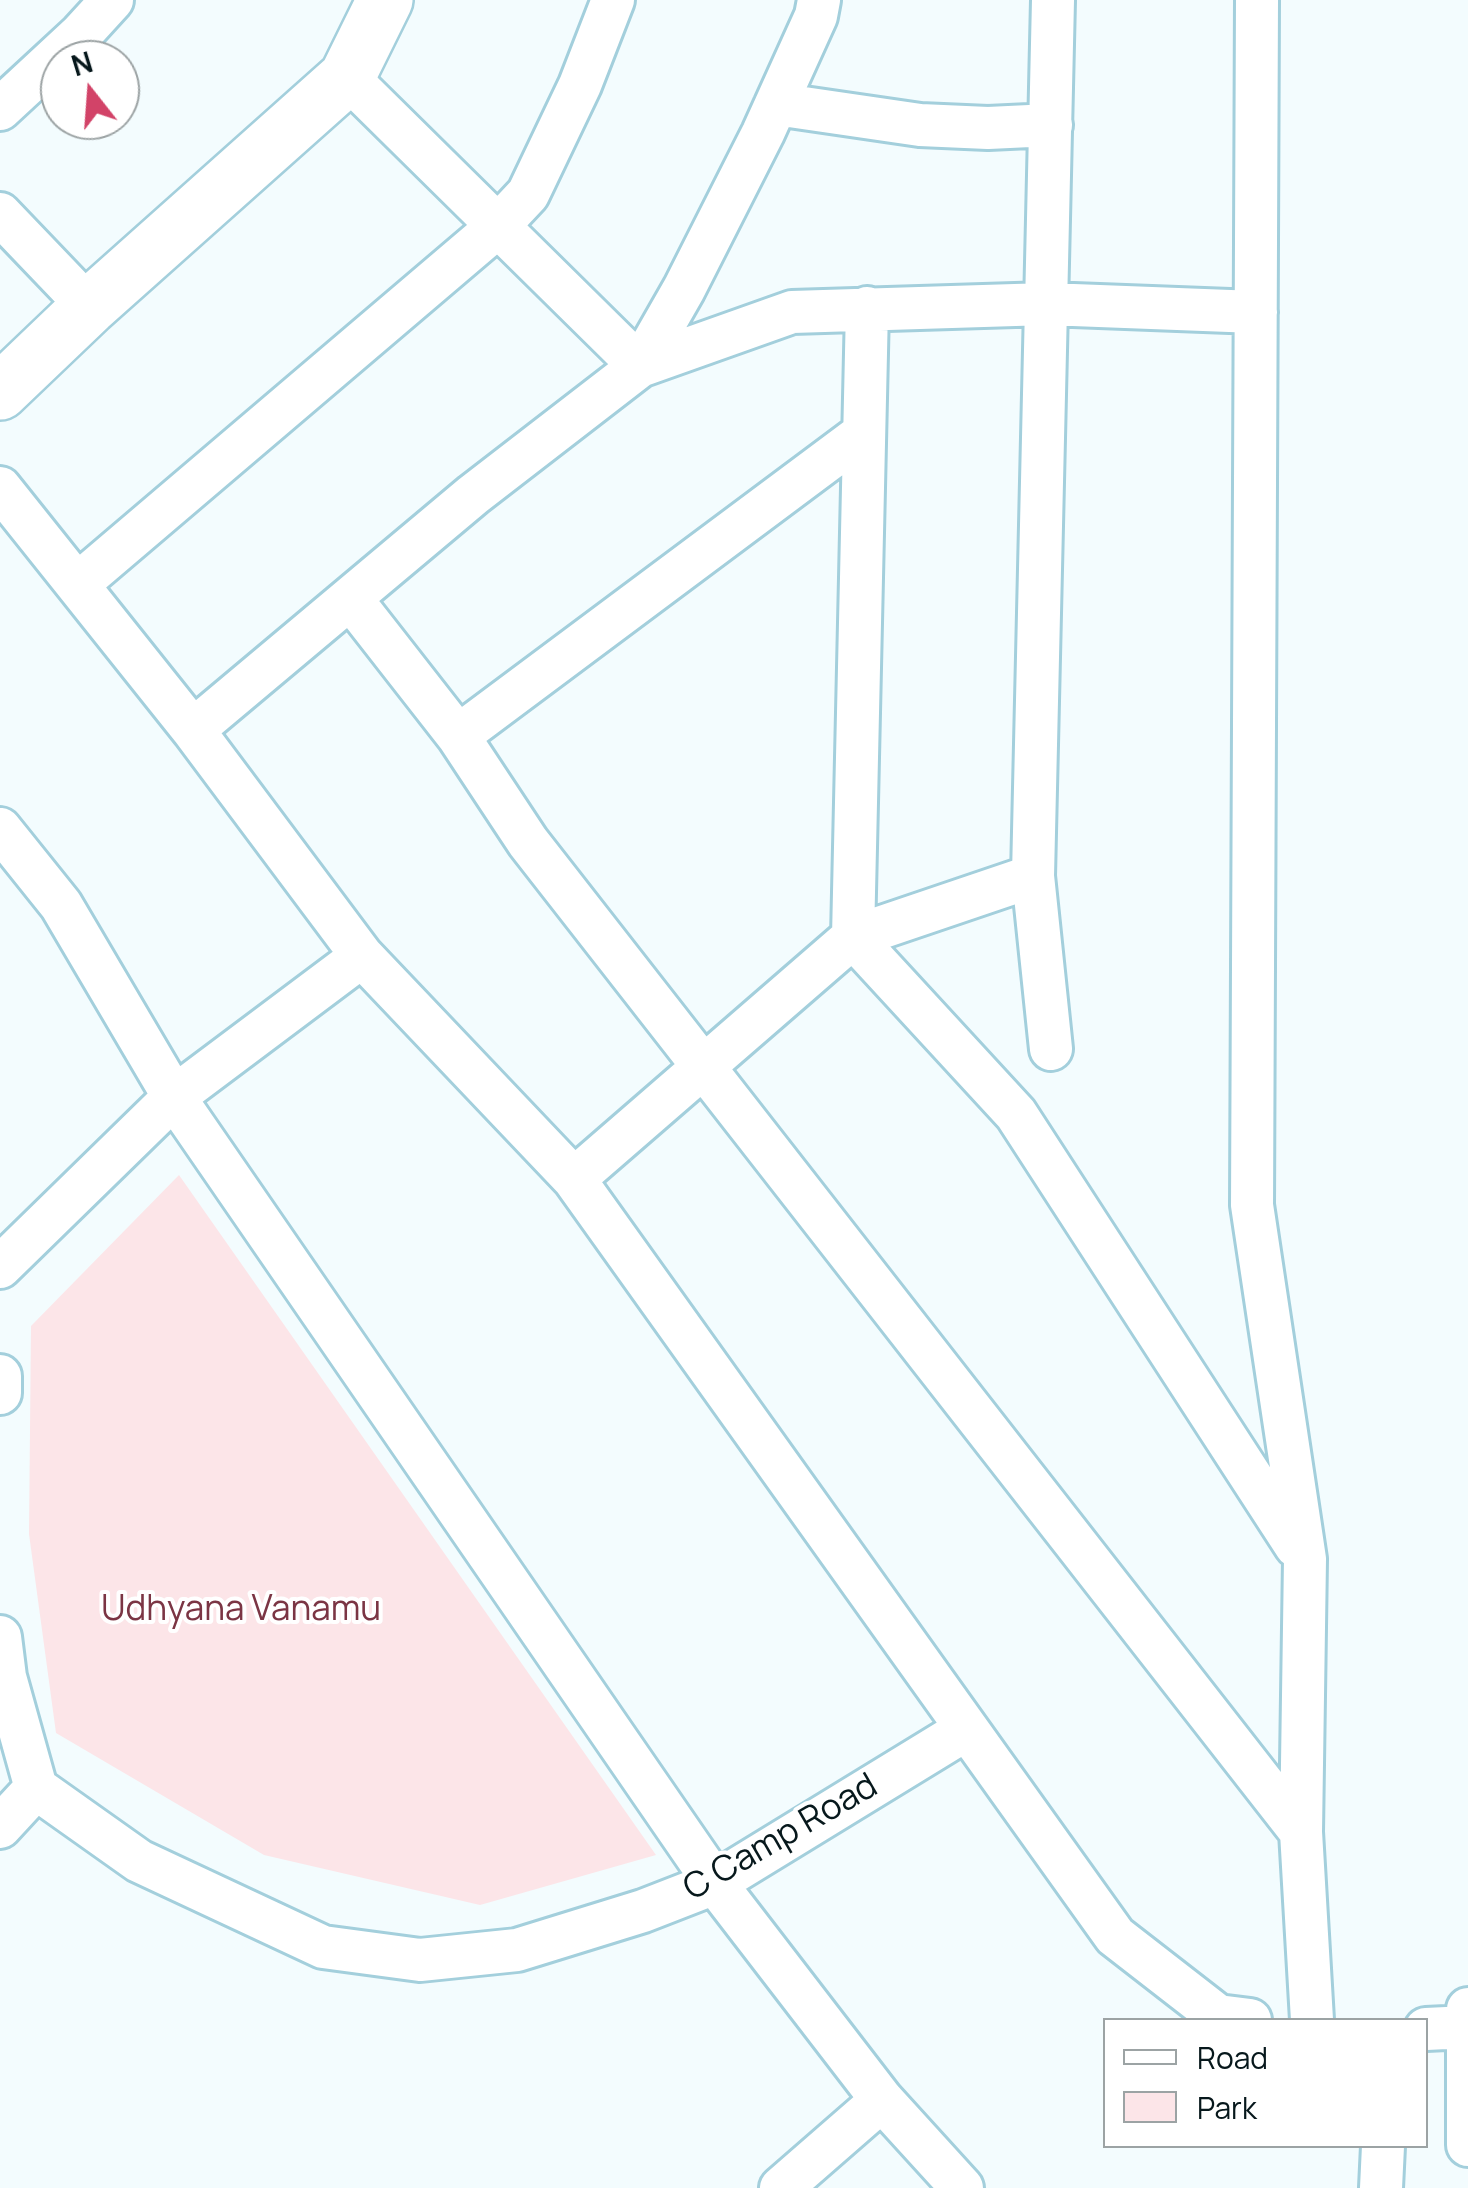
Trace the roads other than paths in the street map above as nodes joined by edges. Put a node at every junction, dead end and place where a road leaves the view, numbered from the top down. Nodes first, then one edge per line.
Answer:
1 (112, 0) edge
2 (385, 0) edge
3 (612, 0) edge
4 (819, 0) edge
5 (1053, 0) edge
6 (1257, 0) edge
7 (346, 78) junction
8 (776, 104) junction
9 (0, 109) edge
10 (1051, 125) junction
11 (0, 214) edge
12 (497, 228) junction
13 (1047, 304) junction
14 (90, 307) junction
15 (867, 308) junction
16 (1256, 312) junction
17 (640, 366) junction
18 (0, 392) edge
19 (864, 433) junction
20 (0, 488) edge
21 (79, 583) junction
22 (351, 600) junction
23 (193, 730) junction
24 (458, 736) junction
25 (0, 829) edge
26 (1033, 876) junction
27 (854, 937) junction
28 (362, 956) junction
29 (1052, 1049) dead end
30 (706, 1066) junction
31 (174, 1097) junction
32 (574, 1179) junction
33 (0, 1267) edge
34 (0, 1376) edge
35 (0, 1394) edge
36 (1305, 1559) junction
37 (0, 1637) edge
38 (965, 1730) junction
39 (18, 1778) edge
40 (0, 1812) edge
41 (0, 1827) edge
42 (1301, 1832) junction
43 (715, 1882) junction
44 (1234, 2018) edge
45 (1312, 2018) edge
46 (1457, 2023) edge
47 (882, 2100) junction
48 (1468, 2144) edge
49 (1383, 2148) edge
50 (781, 2188) edge
51 (962, 2188) edge
52 (1381, 2188) edge

1 - 9 street
2 - 7 street
3 - 12 street
4 - 8 street
5 - 10 street
6 - 16 street
7 - 12 street
7 - 14 street
8 - 10 street
8 - 17 street
10 - 13 street
11 - 14 street
12 - 17 street
12 - 21 street
13 - 15 street
13 - 16 street
13 - 26 street
14 - 18 street
15 - 17 street
15 - 19 street
16 - 36 street
17 - 22 street
19 - 24 street
19 - 27 street
20 - 21 street
21 - 23 street
22 - 23 street
22 - 24 street
23 - 28 street
24 - 30 street
25 - 31 street
26 - 27 street
26 - 29 street
27 - 30 street
27 - 36 street
28 - 31 street
28 - 32 street
30 - 32 street
30 - 42 street
31 - 33 street
31 - 43 street
32 - 38 street
34 - 35 street
36 - 42 street
37 - 39 street
38 - 43 street, C Camp Road
38 - 44 street
39 - 40 street
39 - 41 street
39 - 43 street, C Camp Road
42 - 45 street
43 - 47 street
46 - 48 street
47 - 50 street
47 - 51 street
49 - 52 street

